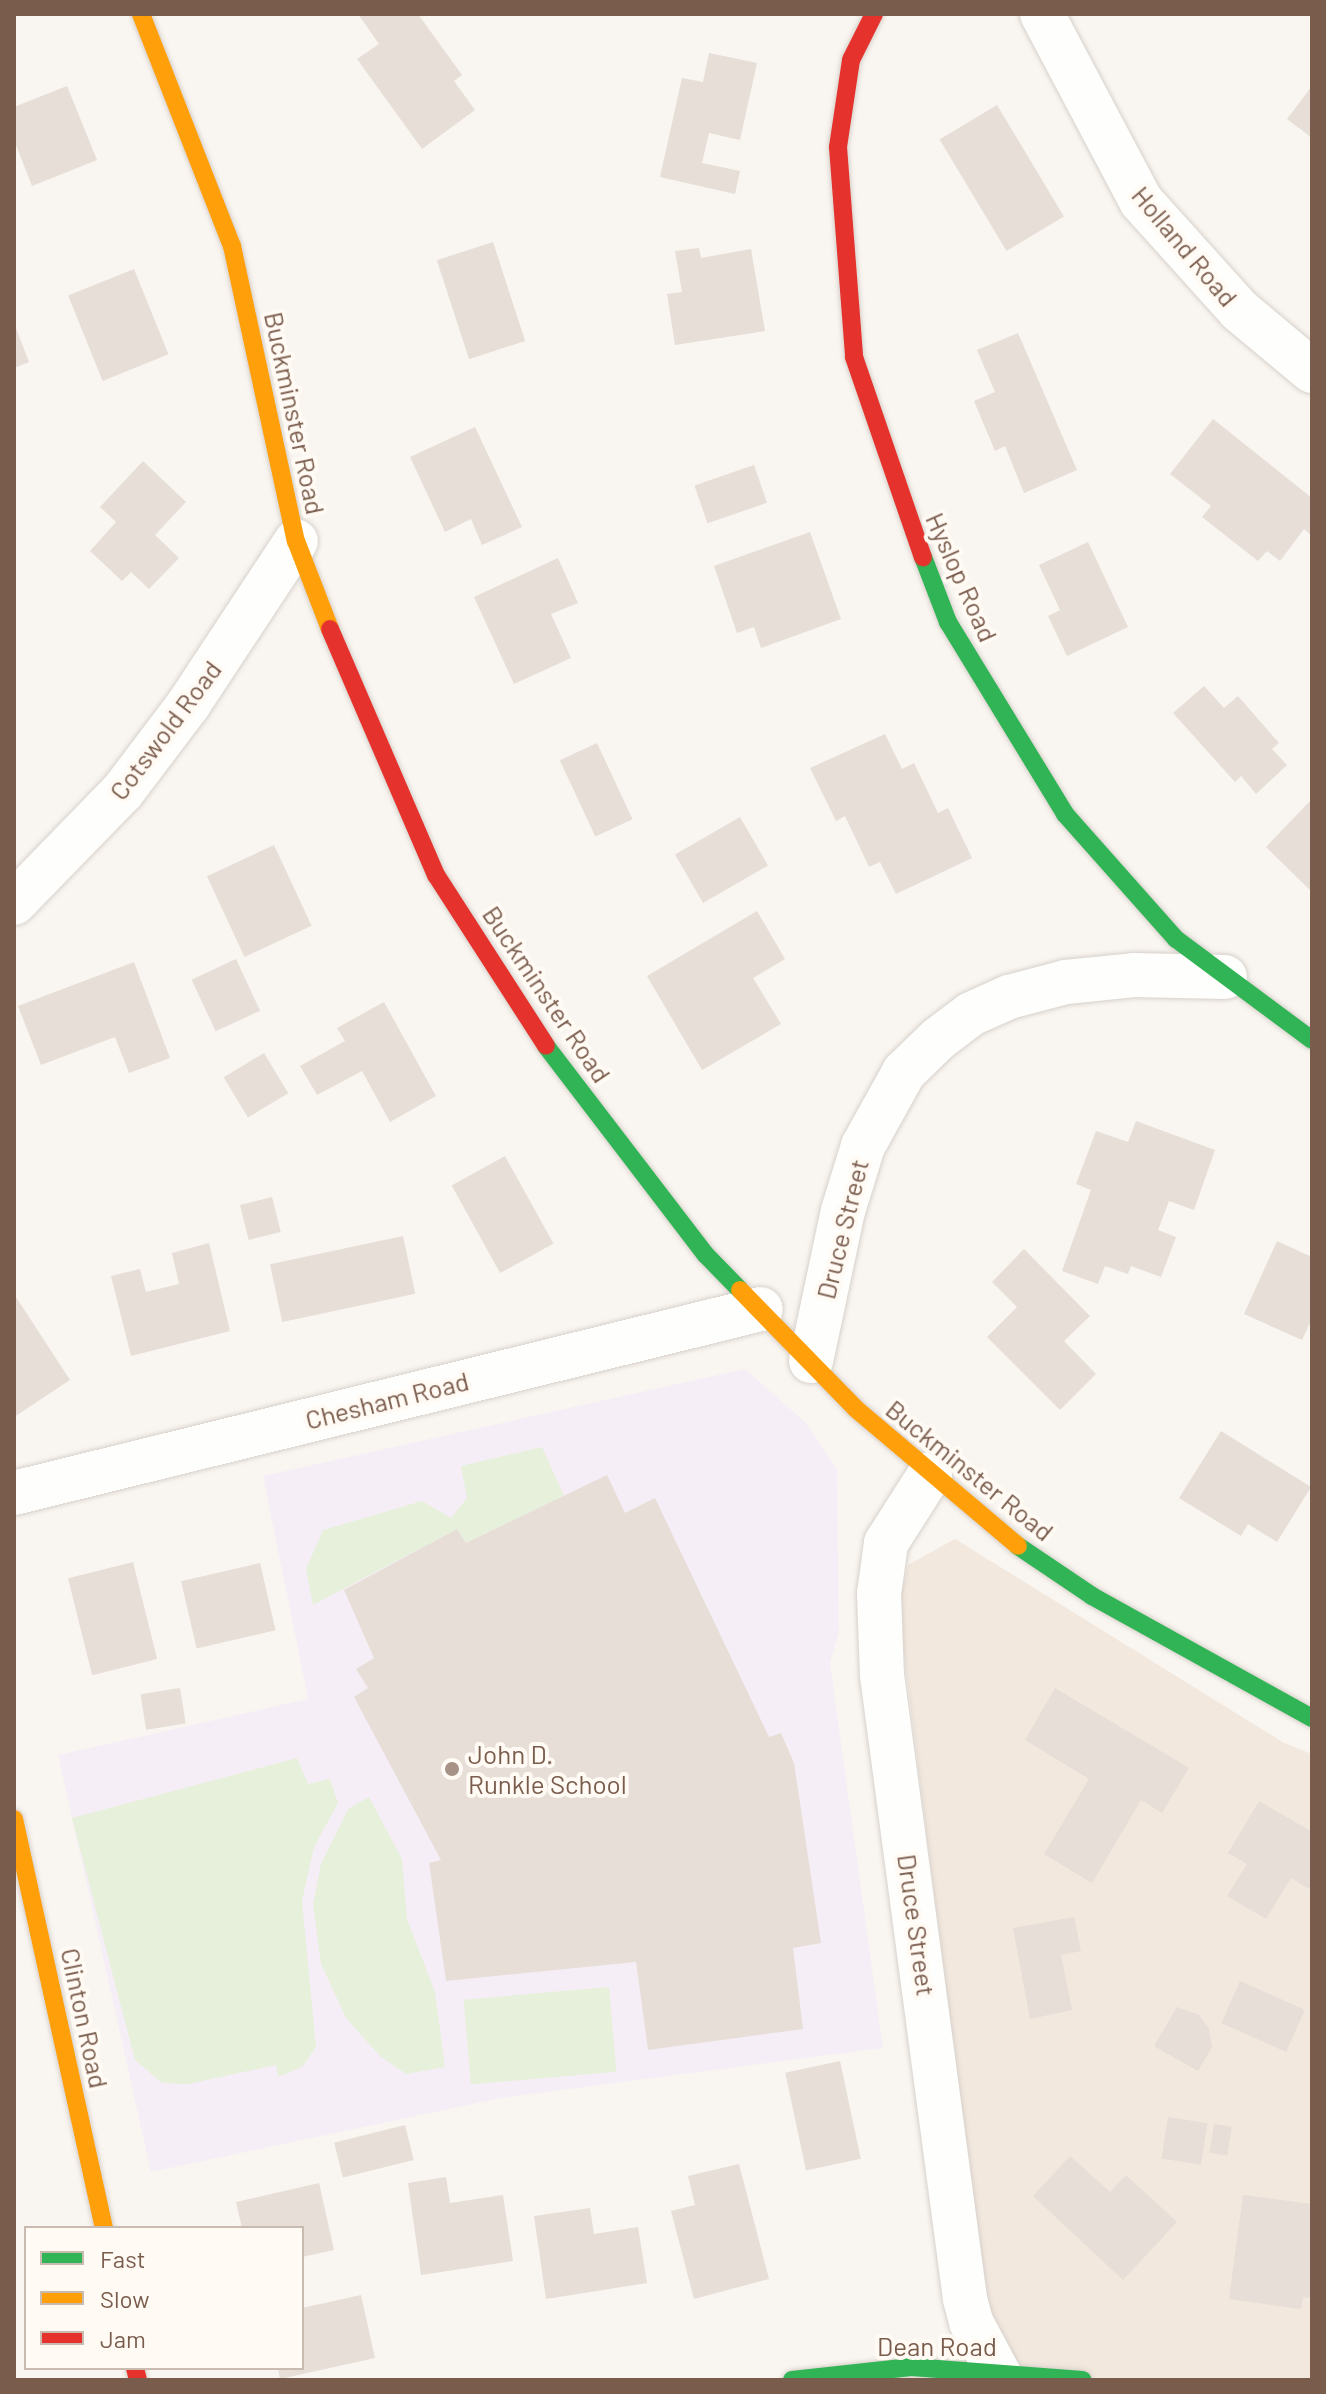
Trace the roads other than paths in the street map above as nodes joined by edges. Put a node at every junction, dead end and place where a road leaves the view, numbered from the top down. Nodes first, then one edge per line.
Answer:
1 (141, 14) edge
2 (874, 14) edge
3 (1042, 14) edge
4 (1312, 371) edge
5 (296, 541) junction
6 (14, 903) edge
7 (1225, 977) junction
8 (1312, 1040) edge
9 (761, 1309) junction
10 (811, 1361) junction
11 (930, 1474) junction
12 (14, 1493) edge
13 (1312, 1718) edge
14 (14, 1819) edge
15 (104, 2226) edge
16 (999, 2375) edge
17 (792, 2380) edge
18 (1083, 2380) edge

1 - 5 street, Buckminster Road
2 - 7 street, Hyslop Road
3 - 4 street, Holland Road
5 - 6 street, Cotswold Road
5 - 9 street, Buckminster Road
7 - 8 street, Hyslop Road
7 - 10 street, Druce Street
9 - 10 street, Buckminster Road
9 - 12 street, Chesham Road
10 - 11 street, Buckminster Road
11 - 13 street, Buckminster Road
11 - 16 street, Druce Street
14 - 15 street, Clinton Road
16 - 17 street, Dean Road
16 - 18 street, Dean Road

